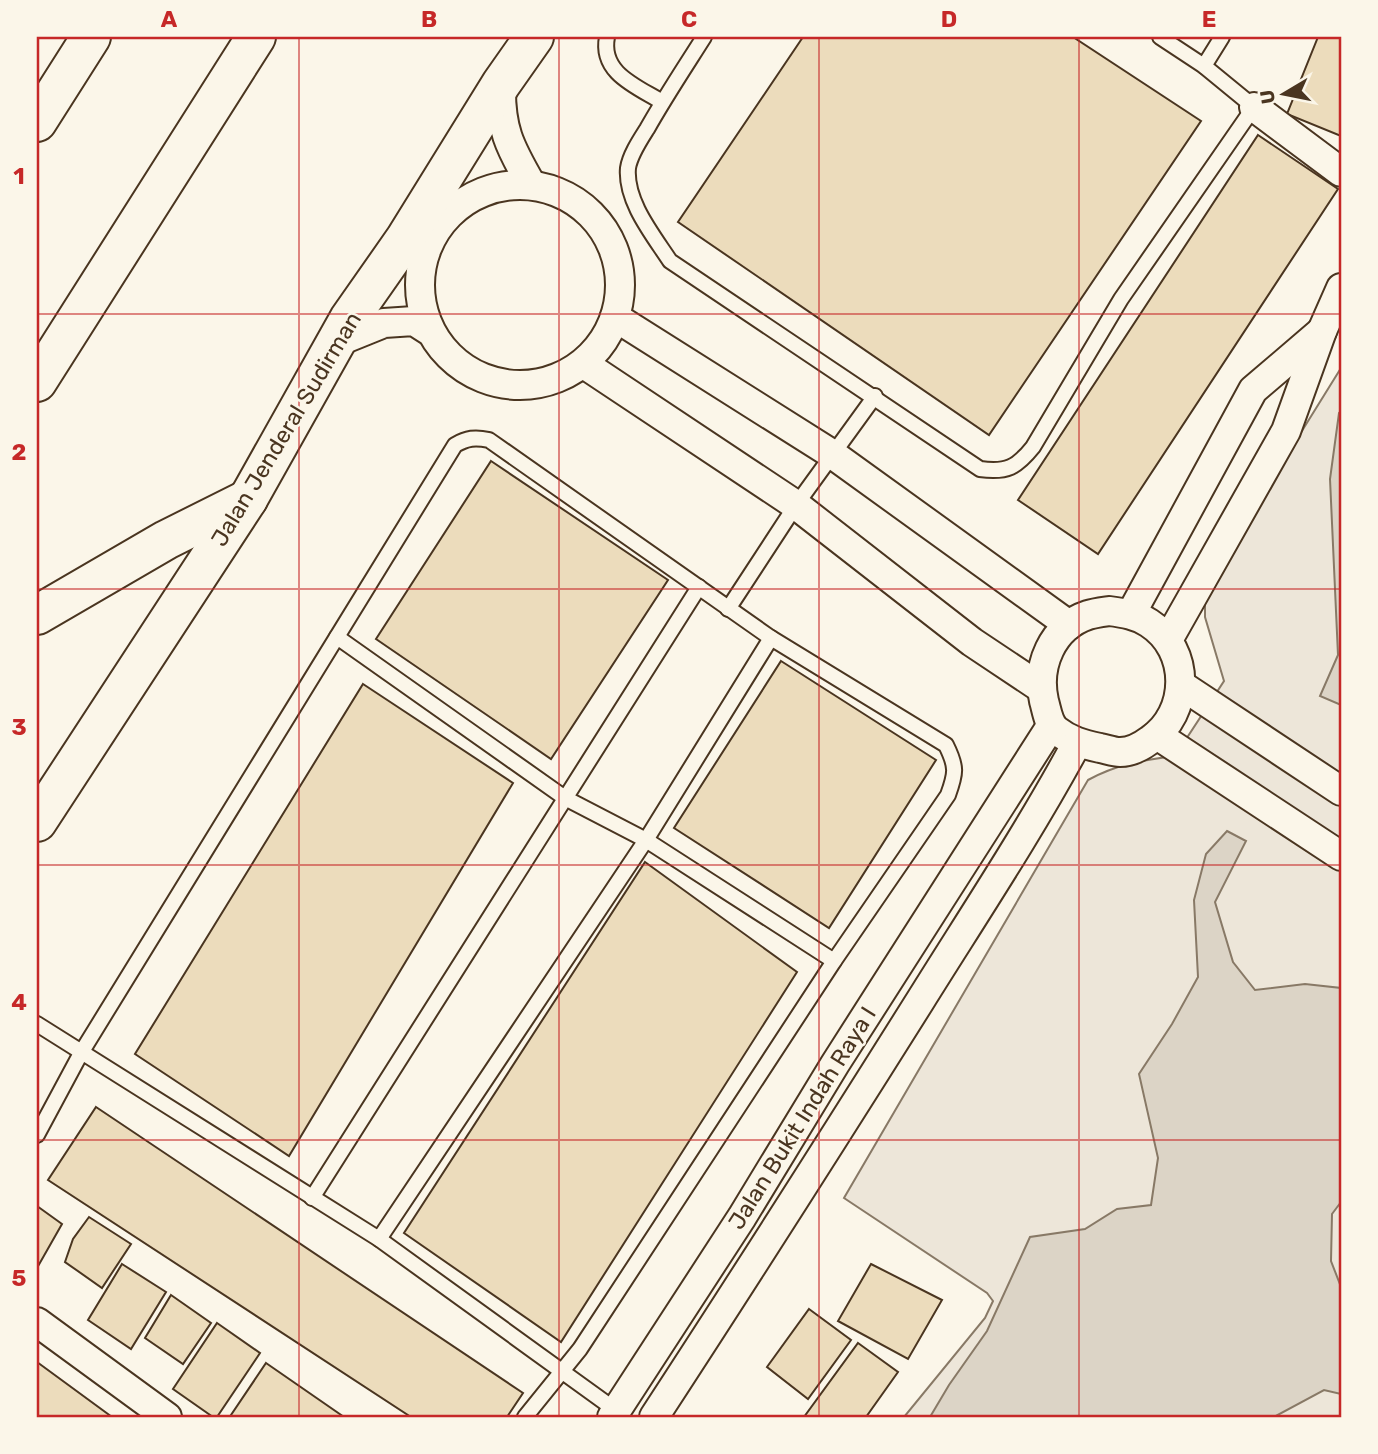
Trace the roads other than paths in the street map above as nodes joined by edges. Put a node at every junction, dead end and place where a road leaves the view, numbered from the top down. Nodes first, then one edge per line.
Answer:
1 (91, 37) edge
2 (256, 37) edge
3 (534, 37) edge
4 (607, 37) edge
5 (704, 37) edge
6 (1160, 37) edge
7 (1222, 37) edge
8 (1203, 66) junction
9 (501, 84) junction
10 (662, 102) junction
11 (1254, 107) junction
12 (37, 122) edge
13 (1341, 172) edge
14 (531, 184) junction
15 (1341, 288) edge
16 (615, 317) junction
17 (428, 330) junction
18 (1322, 331) junction
19 (337, 342) junction
20 (584, 363) junction
21 (37, 382) edge
22 (874, 397) junction
23 (832, 454) junction
24 (248, 499) junction
25 (796, 505) junction
26 (699, 587) junction
27 (728, 609) junction
28 (1131, 614) junction
29 (37, 615) edge
30 (1069, 625) junction
31 (337, 637) junction
32 (771, 638) junction
33 (1168, 640) junction
34 (1181, 685) junction
35 (1041, 688) junction
36 (1051, 726) junction
37 (1157, 736) junction
38 (1077, 743) junction
39 (1341, 791) edge
40 (565, 798) junction
41 (37, 822) edge
42 (646, 840) junction
43 (1341, 856) edge
44 (834, 961) junction
45 (37, 1024) edge
46 (81, 1053) junction
47 (37, 1135) edge
48 (312, 1198) junction
49 (379, 1239) junction
50 (37, 1322) edge
51 (562, 1371) junction
52 (618, 1415) edge
53 (167, 1417) edge
54 (525, 1417) edge
55 (654, 1417) edge

1 - 12 main road
2 - 21 main road
3 - 9 main road, Jalan Jenderal Sudirman
4 - 10 lane
5 - 10 lane
6 - 8 lane
7 - 8 lane
8 - 11 lane
9 - 14 street
9 - 19 main road, Jalan Jenderal Sudirman
10 - 22 lane
11 - 13 street
11 - 22 lane
14 - 16 street
14 - 17 street
15 - 18 street
16 - 20 street
16 - 23 street
17 - 19 street
17 - 20 street
18 - 28 street
18 - 33 street
19 - 24 main road, Jalan Jenderal Sudirman
20 - 25 street
22 - 23 lane
23 - 25 lane
23 - 30 street
24 - 29 main road
24 - 41 main road, Jalan Jenderal Sudirman
25 - 27 lane
25 - 35 street
26 - 27 lane
26 - 31 lane
26 - 40 lane
27 - 32 lane
28 - 30 street
28 - 33 street
30 - 35 street
31 - 40 lane
31 - 46 lane
32 - 42 lane
32 - 44 lane
33 - 34 street
34 - 37 street
34 - 39 street
35 - 36 street
36 - 38 street
36 - 52 street, Jalan Bukit Indah Raya I
37 - 38 street
37 - 43 street
38 - 55 street
40 - 42 lane
40 - 48 lane
42 - 44 lane
42 - 49 lane
44 - 51 lane
45 - 46 lane
46 - 47 lane
46 - 48 lane
48 - 49 lane
49 - 51 lane
50 - 53 street
51 - 52 lane
51 - 54 lane

